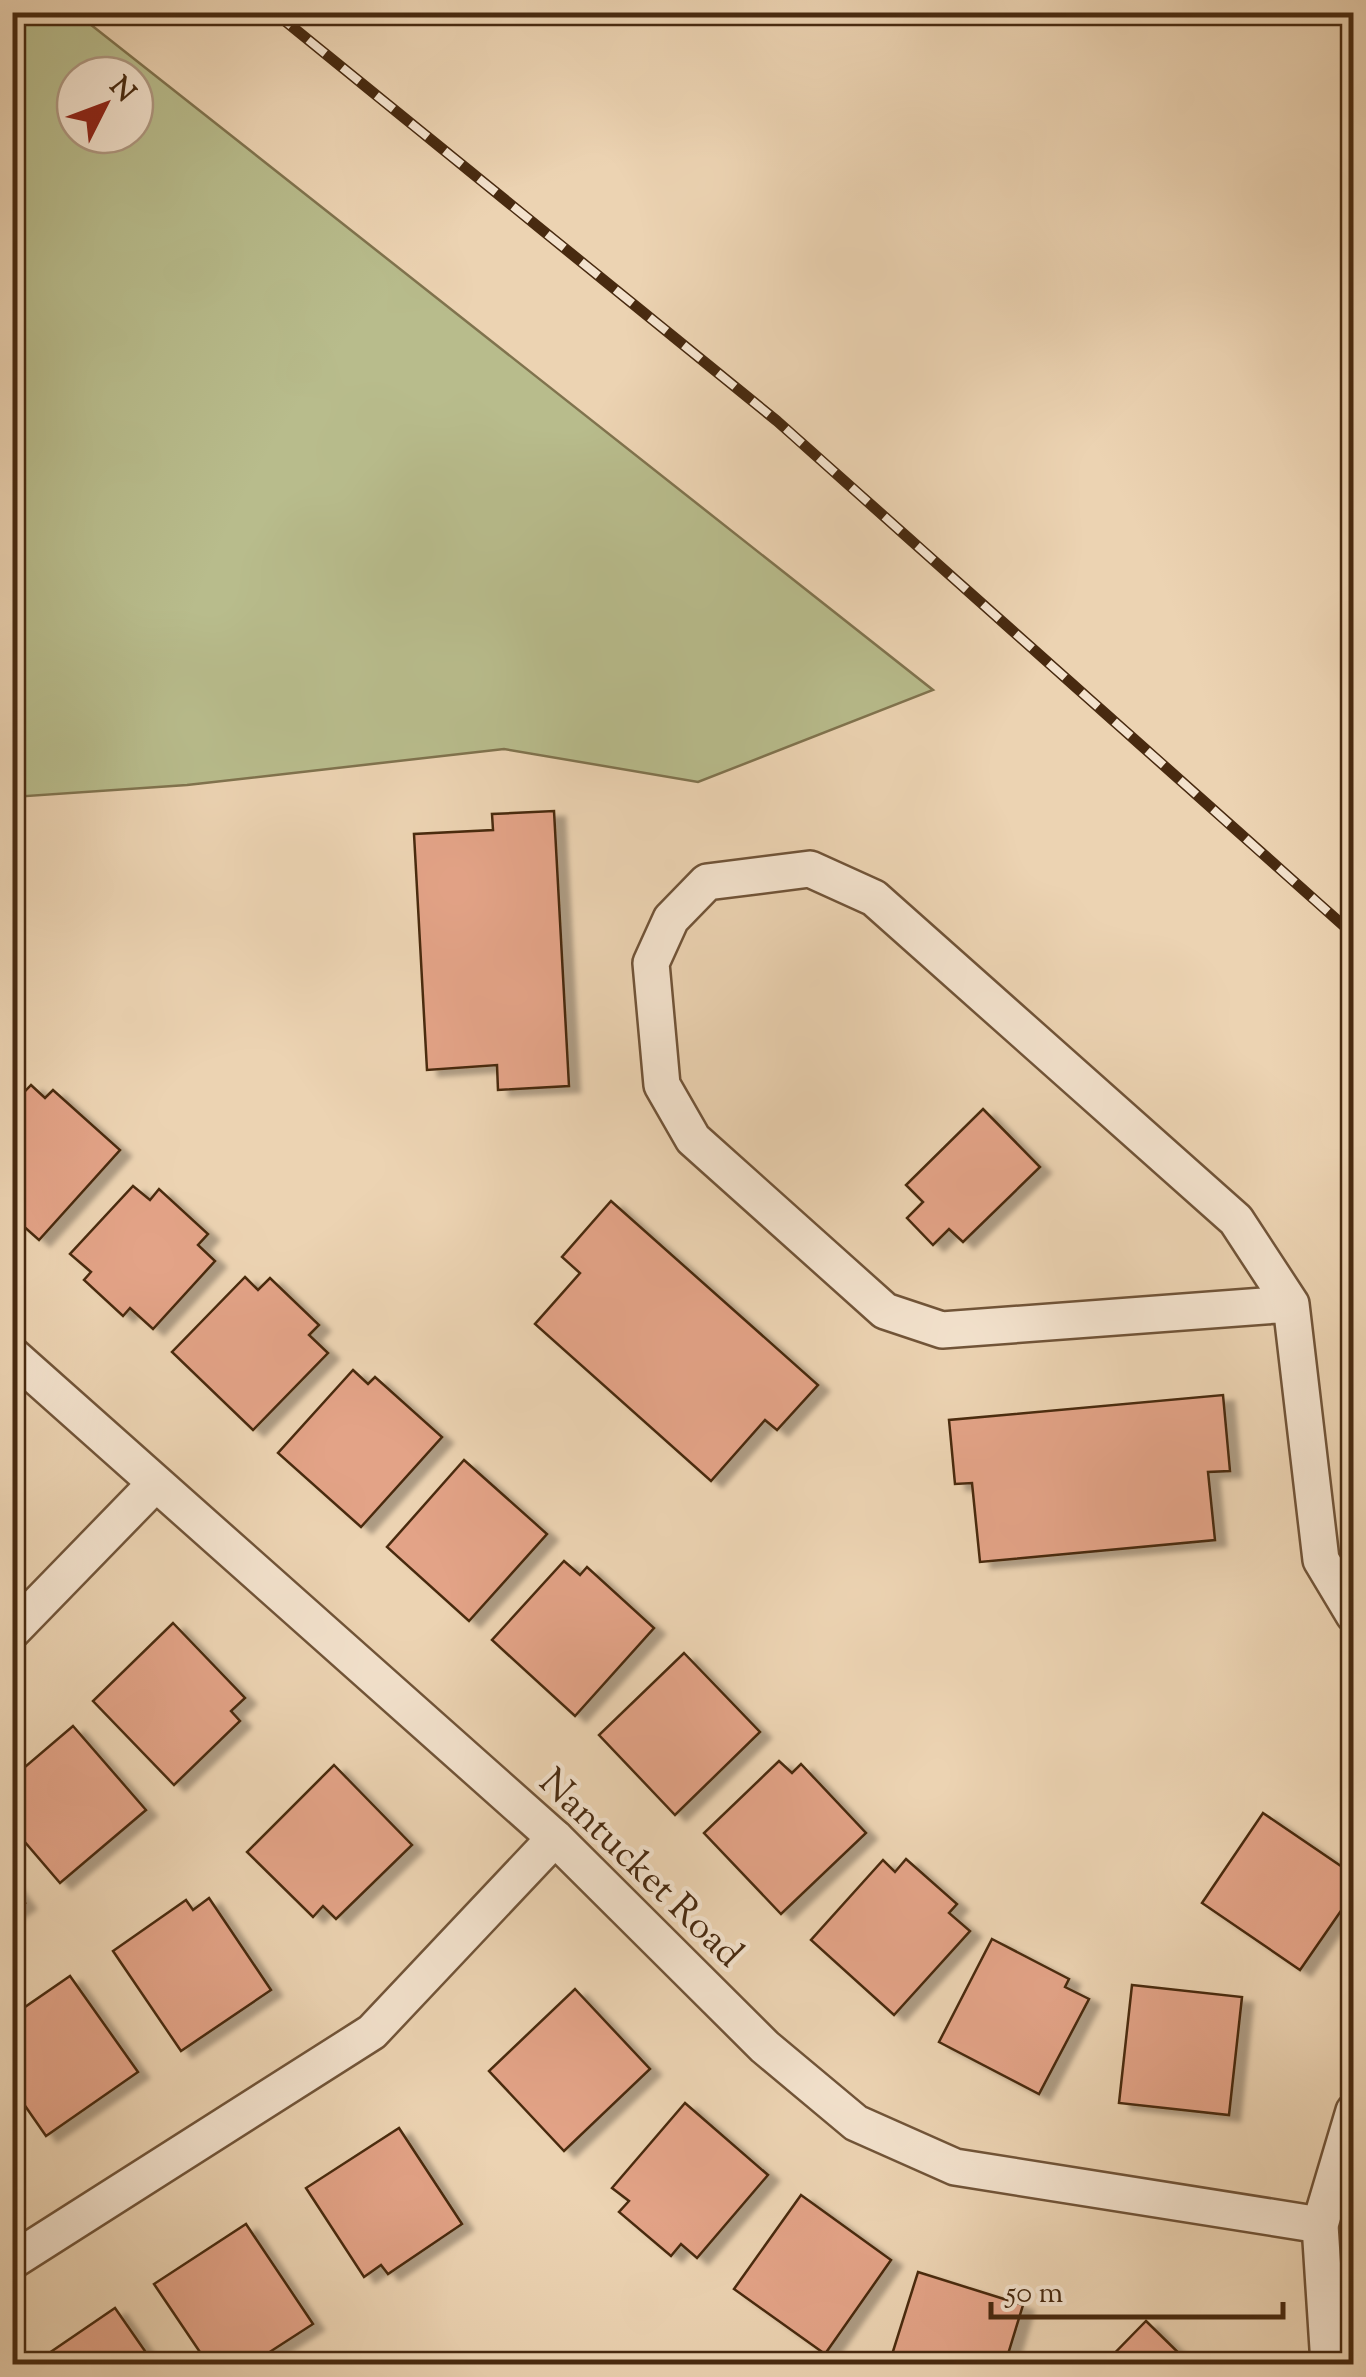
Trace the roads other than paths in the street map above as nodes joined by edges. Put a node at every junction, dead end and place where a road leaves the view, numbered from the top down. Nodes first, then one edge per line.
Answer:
1 (1292, 1304) junction
2 (12, 1355) edge
3 (154, 1485) junction
4 (1354, 1616) edge
5 (12, 1631) edge
6 (555, 1838) junction
7 (1354, 2111) edge
8 (1320, 2225) junction
9 (12, 2261) edge
10 (1330, 2364) edge

1 - 1 street
1 - 4 street
2 - 3 street, Nantucket Road
3 - 5 street
3 - 6 street, Nantucket Road
6 - 8 street, Nantucket Road
6 - 9 street
7 - 8 street
8 - 10 street

